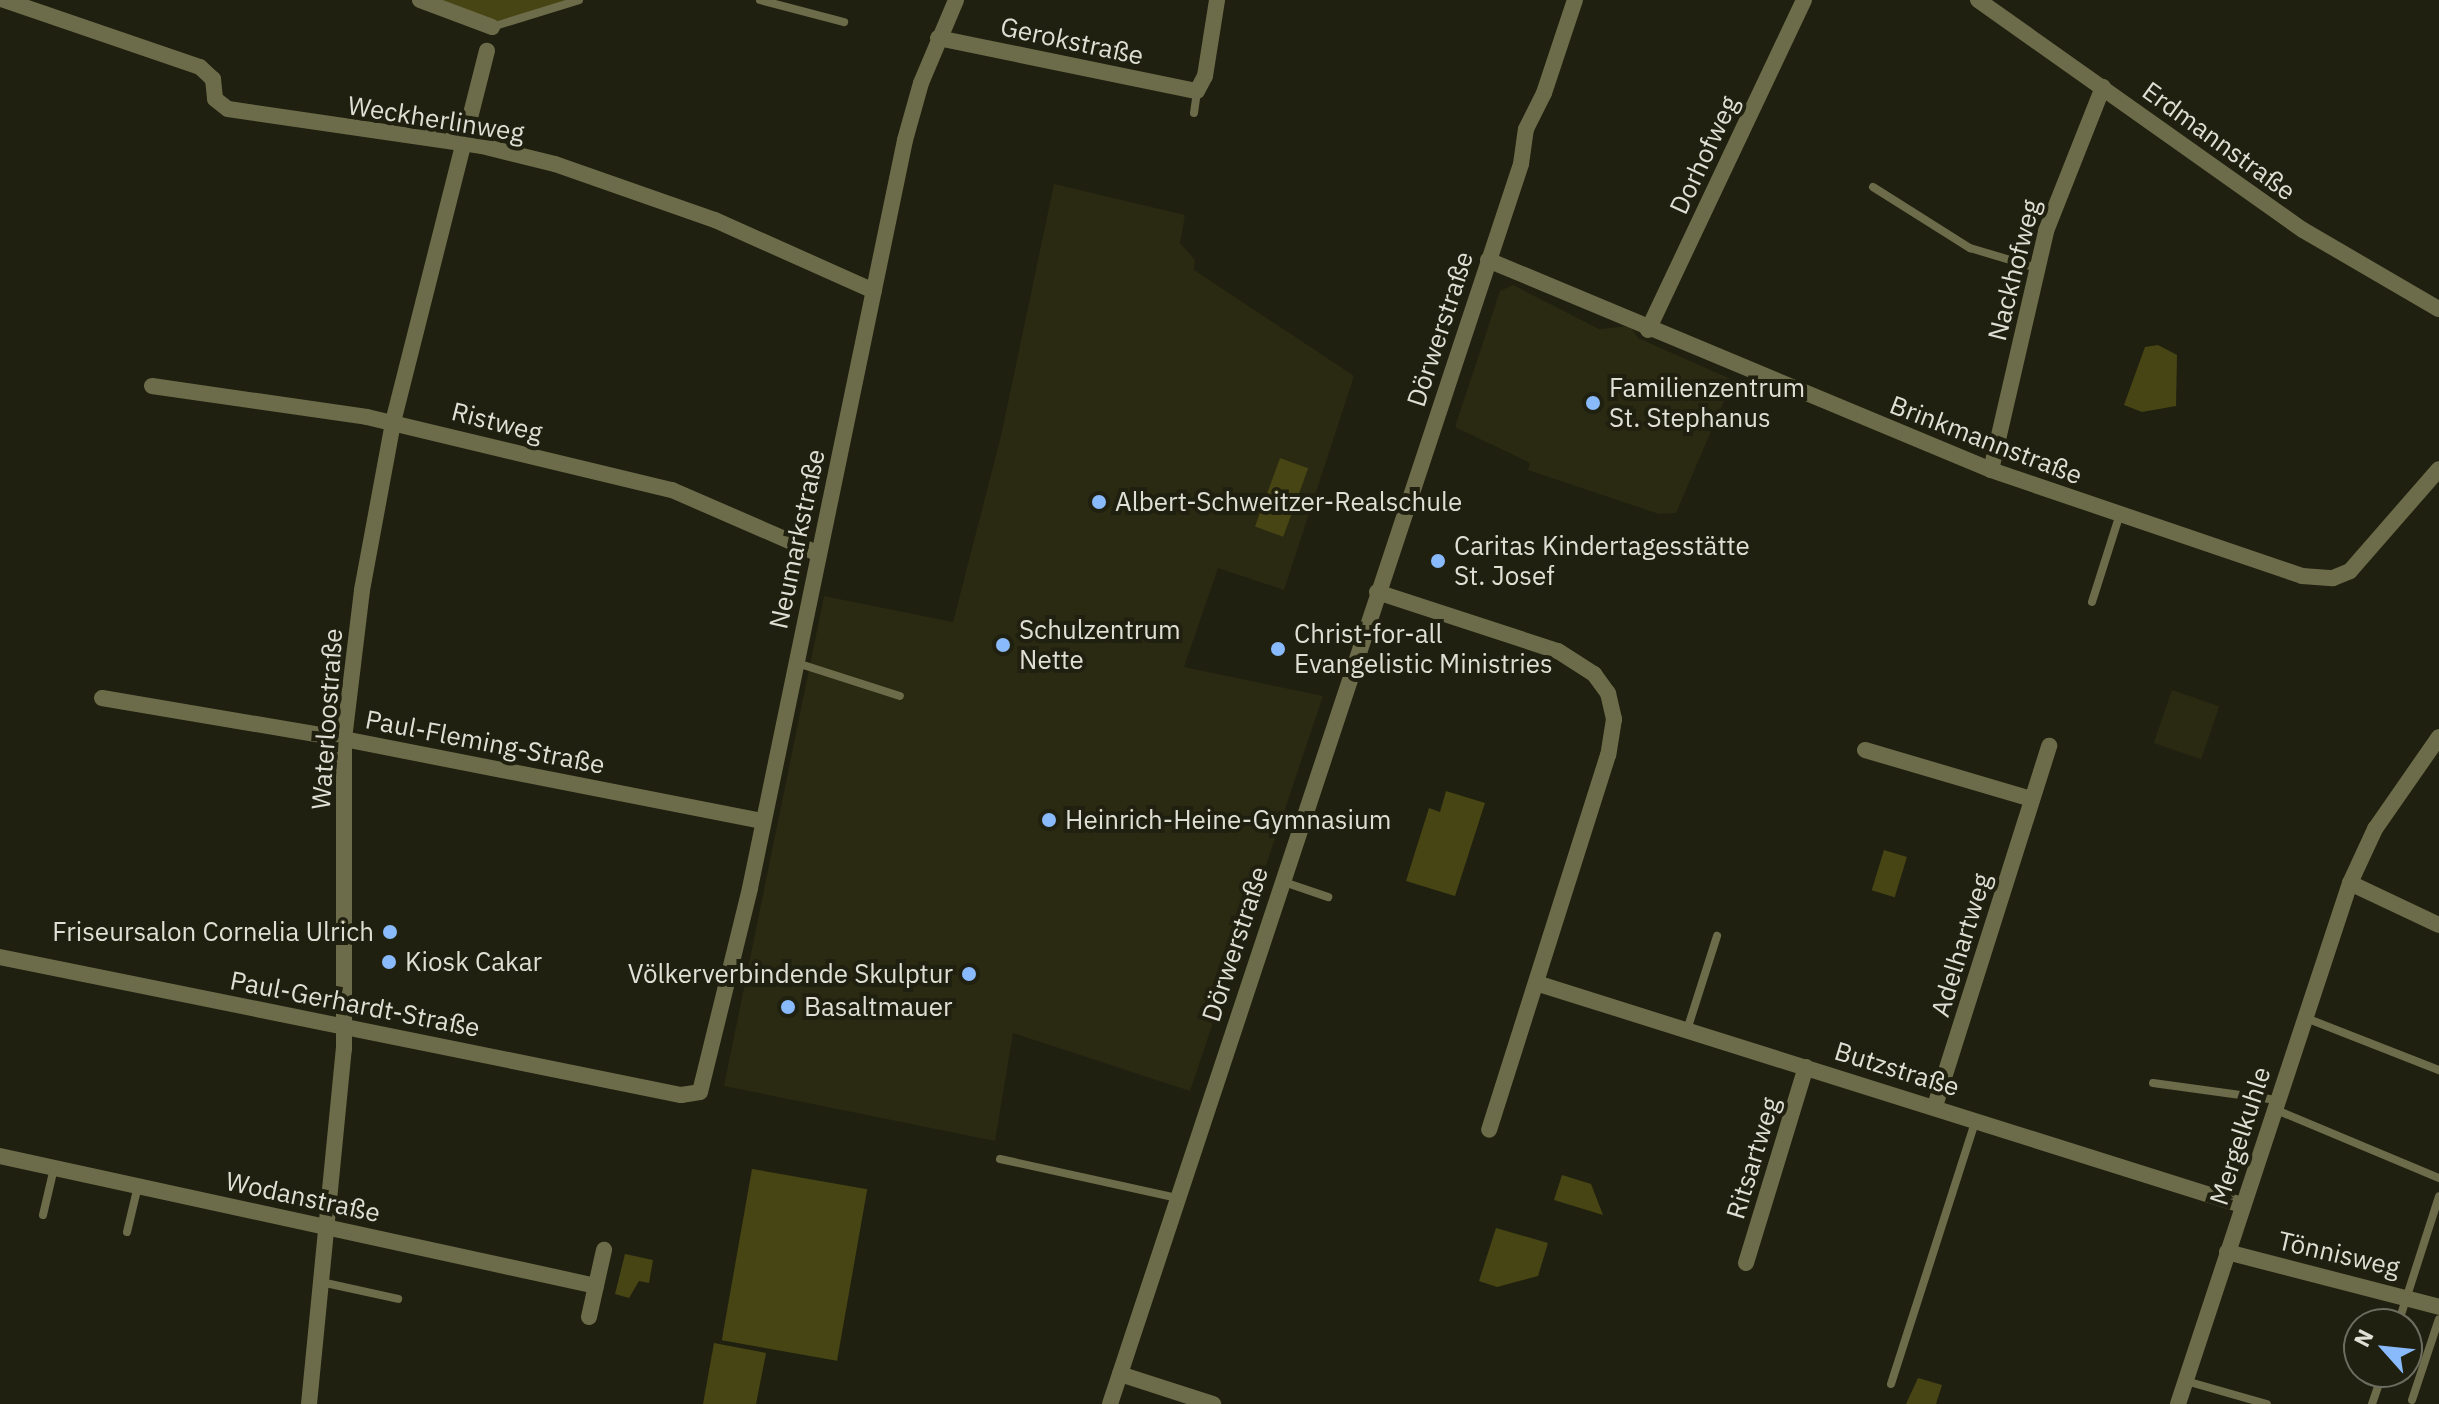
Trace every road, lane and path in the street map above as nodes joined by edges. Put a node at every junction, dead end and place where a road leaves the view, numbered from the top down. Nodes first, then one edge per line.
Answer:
1 (4, 0) edge
2 (420, 0) edge
3 (579, 0) edge
4 (760, 0) edge
5 (956, 0) edge
6 (1217, 0) edge
7 (1575, 0) edge
8 (1804, 0) edge
9 (1978, 0) edge
10 (844, 22) dead end
11 (492, 27) joint
12 (938, 38) junction
13 (487, 51) dead end
14 (2103, 87) junction
15 (1197, 91) junction
16 (1194, 113) dead end
17 (466, 145) junction
18 (1873, 187) dead end
19 (1488, 260) junction
20 (2037, 268) junction
21 (874, 291) junction
22 (2439, 309) edge
23 (1648, 330) junction
24 (152, 386) dead end
25 (393, 422) junction
26 (2439, 469) edge
27 (1991, 470) junction
28 (2119, 517) junction
29 (819, 554) junction
30 (1377, 592) junction
31 (2092, 602) dead end
32 (797, 662) junction
33 (900, 696) dead end
34 (102, 698) dead end
35 (2439, 737) edge
36 (344, 739) junction
37 (2049, 746) dead end
38 (1865, 750) dead end
39 (2032, 799) junction
40 (763, 821) junction
41 (1280, 881) junction
42 (2350, 883) junction
43 (1328, 897) dead end
44 (2439, 925) edge
45 (1717, 936) dead end
46 (0, 957) edge
47 (1536, 983) junction
48 (2304, 1018) junction
49 (344, 1026) junction
50 (1687, 1030) junction
51 (1806, 1067) junction
52 (2439, 1070) edge
53 (2153, 1083) dead end
54 (700, 1092) joint
55 (2275, 1104) junction
56 (1935, 1106) junction
57 (1976, 1119) junction
58 (1489, 1130) dead end
59 (0, 1156) edge
60 (1000, 1159) dead end
61 (54, 1168) junction
62 (2439, 1178) edge
63 (138, 1186) junction
64 (2439, 1196) edge
65 (1179, 1199) junction
66 (2242, 1205) junction
67 (43, 1215) dead end
68 (325, 1227) junction
69 (127, 1232) dead end
70 (604, 1250) dead end
71 (2227, 1252) junction
72 (1746, 1263) dead end
73 (320, 1282) junction
74 (596, 1286) junction
75 (2407, 1295) junction
76 (398, 1299) dead end
77 (2439, 1307) edge
78 (2403, 1308) edge
79 (589, 1317) dead end
80 (2439, 1319) edge
81 (1120, 1374) junction
82 (2186, 1381) junction
83 (1891, 1384) dead end
84 (2412, 1400) dead end
85 (309, 1404) edge
86 (1110, 1404) edge
87 (1213, 1404) edge
88 (2178, 1404) edge
89 (2267, 1404) edge

1 - 17 street, Weckherlinweg
2 - 11 street
3 - 11 lane
4 - 10 lane
5 - 12 street, Neumarkstraße
6 - 15 street
7 - 19 street, Dörwerstraße
8 - 23 street, Dorhofweg
9 - 14 street, Erdmannstraße
12 - 15 street, Gerokstraße
12 - 21 street, Neumarkstraße
13 - 17 street, Waterloostraße
14 - 20 street, Nackhofweg
14 - 22 street, Erdmannstraße
15 - 16 lane
17 - 21 street, Weckherlinweg
17 - 25 street, Waterloostraße
18 - 20 lane
19 - 23 street, Brinkmannstraße
19 - 30 street, Dörwerstraße
20 - 27 street, Nackhofweg
21 - 29 street, Neumarkstraße
23 - 27 street, Brinkmannstraße
24 - 25 street, Ristweg
25 - 29 street, Ristweg
25 - 36 street, Waterloostraße
26 - 28 street, Brinkmannstraße
27 - 28 street, Brinkmannstraße
28 - 31 lane
29 - 32 street, Neumarkstraße
30 - 41 street, Dörwerstraße
30 - 47 street
32 - 33 lane
32 - 40 street, Neumarkstraße
34 - 36 street, Paul-Fleming-Straße
35 - 42 street, Mergelkuhle
36 - 40 street, Paul-Fleming-Straße
36 - 49 street, Waterloostraße
37 - 39 street, Adelhartweg
38 - 39 street
39 - 56 street, Adelhartweg
40 - 54 street, Neumarkstraße
41 - 43 lane
41 - 65 street, Dörwerstraße
42 - 44 street
42 - 48 street, Mergelkuhle
45 - 50 lane
46 - 49 street, Paul-Gerhardt-Straße
47 - 50 street, Butzstraße
47 - 58 street
48 - 52 lane
48 - 55 street, Mergelkuhle
49 - 54 street, Paul-Gerhardt-Straße
49 - 68 street, Waterloostraße
50 - 51 street, Butzstraße
51 - 56 street, Butzstraße
51 - 72 street, Ritsartweg
53 - 55 lane
55 - 62 lane
55 - 66 street, Mergelkuhle
56 - 57 street, Butzstraße
57 - 66 street, Butzstraße
57 - 83 lane
59 - 61 street, Wodanstraße
60 - 65 lane
61 - 63 street, Wodanstraße
61 - 67 lane
63 - 68 street, Wodanstraße
63 - 69 lane
64 - 75 lane
65 - 81 street, Dörwerstraße
66 - 71 street, Mergelkuhle
68 - 73 street, Waterloostraße
68 - 74 street, Wodanstraße
70 - 74 street
71 - 75 street, Tönnisweg
71 - 82 street, Mergelkuhle
73 - 76 lane
73 - 85 street, Waterloostraße
74 - 79 street
75 - 77 street, Tönnisweg
75 - 78 lane
80 - 84 lane
81 - 86 street, Dörwerstraße
81 - 87 street
82 - 88 street, Mergelkuhle
82 - 89 lane

